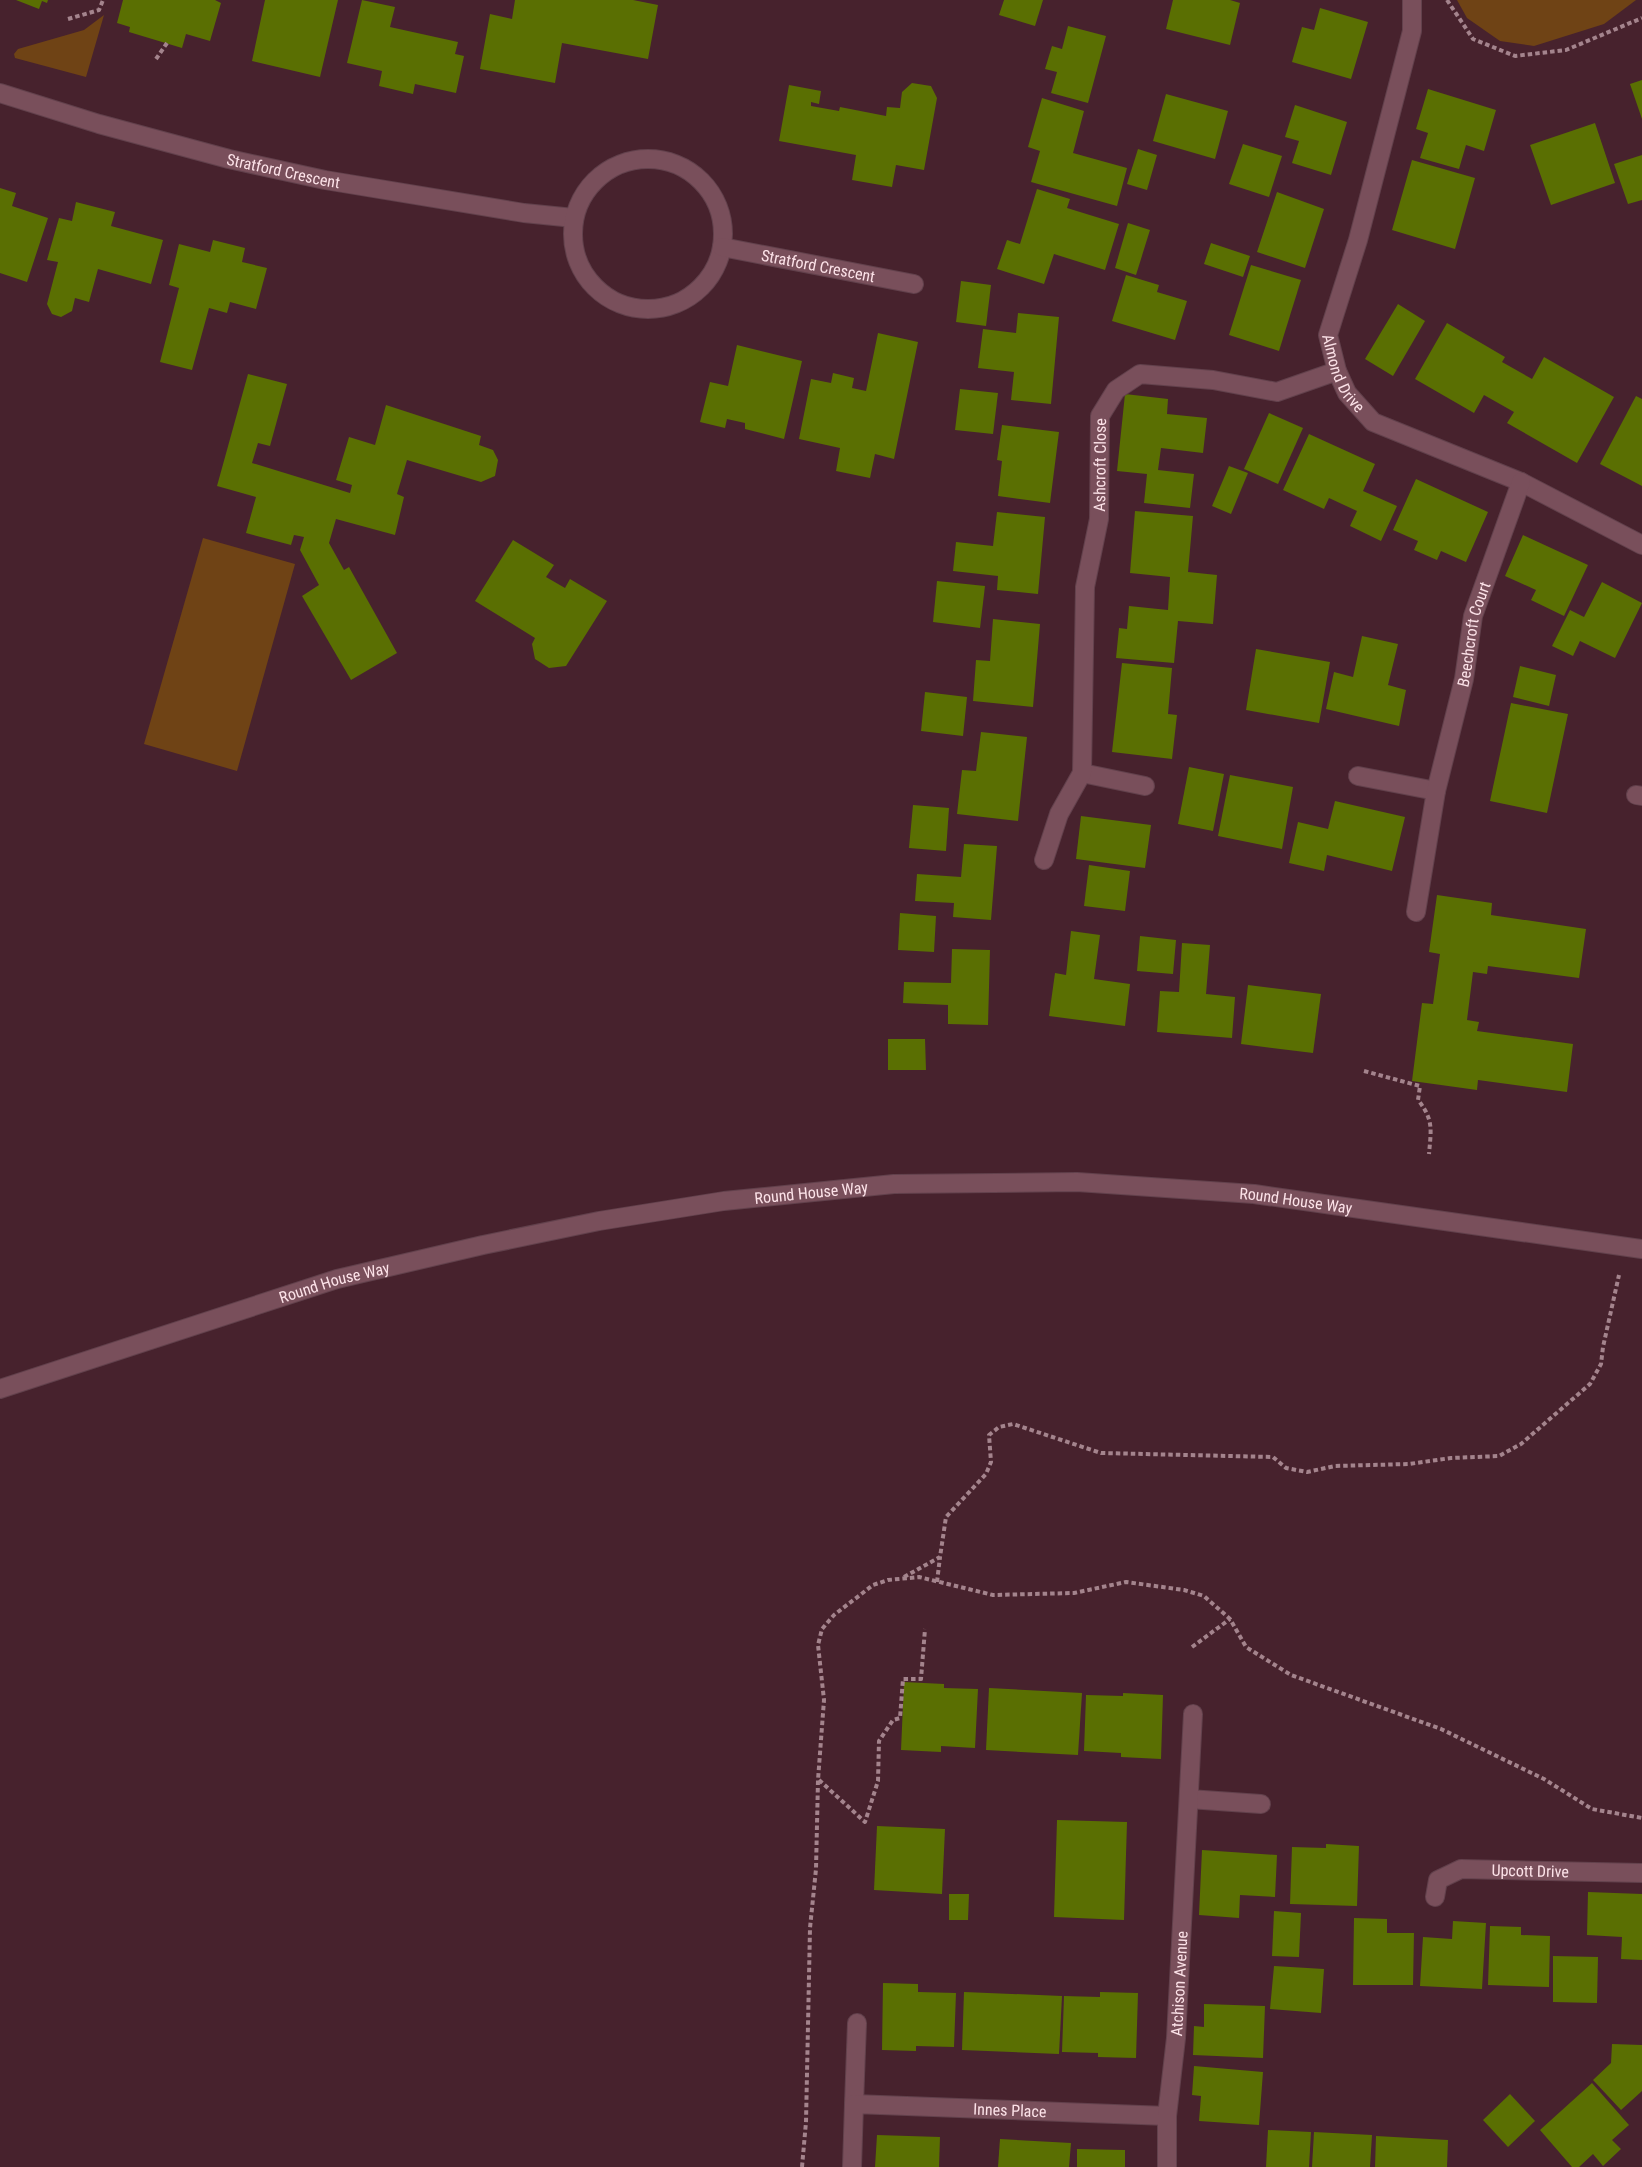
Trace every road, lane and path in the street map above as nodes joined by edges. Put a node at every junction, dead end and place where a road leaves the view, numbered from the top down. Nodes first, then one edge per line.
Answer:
1 (103, 0) edge
2 (1412, 0) edge
3 (1447, 0) edge
4 (1642, 18) edge
5 (68, 19) dead end
6 (166, 43) dead end
7 (156, 59) dead end
8 (0, 93) edge
9 (574, 218) junction
10 (722, 247) junction
11 (914, 284) dead end
12 (1337, 370) junction
13 (1521, 482) junction
14 (1642, 545) edge
15 (1082, 773) junction
16 (1358, 776) dead end
17 (1145, 786) dead end
18 (1436, 791) junction
19 (1044, 860) dead end
20 (1416, 912) dead end
21 (1364, 1071) dead end
22 (1429, 1154) dead end
23 (1642, 1249) edge
24 (1616, 1299) dead end
25 (0, 1389) edge
26 (940, 1557) junction
27 (903, 1578) junction
28 (937, 1582) junction
29 (1230, 1619) junction
30 (925, 1629) dead end
31 (1192, 1647) dead end
32 (1193, 1714) dead end
33 (818, 1780) junction
34 (1189, 1799) junction
35 (1261, 1804) dead end
36 (1642, 1818) edge
37 (1642, 1873) edge
38 (1435, 1897) dead end
39 (857, 2024) dead end
40 (854, 2104) junction
41 (1167, 2116) junction
42 (802, 2167) edge
43 (852, 2167) edge
44 (1167, 2167) edge

1 - 5 path
2 - 12 street, Almond Drive
3 - 4 path
6 - 7 path
8 - 9 street, Stratford Crescent
9 - 10 street
9 - 10 street
10 - 11 street, Stratford Crescent
12 - 13 street, Almond Drive
12 - 15 street, Ashcroft Close
13 - 14 street, Almond Drive
13 - 18 street, Beechcroft Court
15 - 17 street
15 - 19 street, Ashcroft Close
16 - 18 street
18 - 20 street, Beechcroft Court
21 - 22 path
23 - 25 street, Round House Way
24 - 26 path
26 - 27 path
26 - 28 path
27 - 28 path
27 - 33 path
28 - 29 path
29 - 31 path
29 - 36 path
30 - 33 path
32 - 34 street, Atchison Avenue
33 - 42 path
34 - 35 street
34 - 41 street, Atchison Avenue
37 - 38 street, Upcott Drive
39 - 40 street
40 - 41 street, Innes Place
40 - 43 street
41 - 44 street, Atchison Avenue

